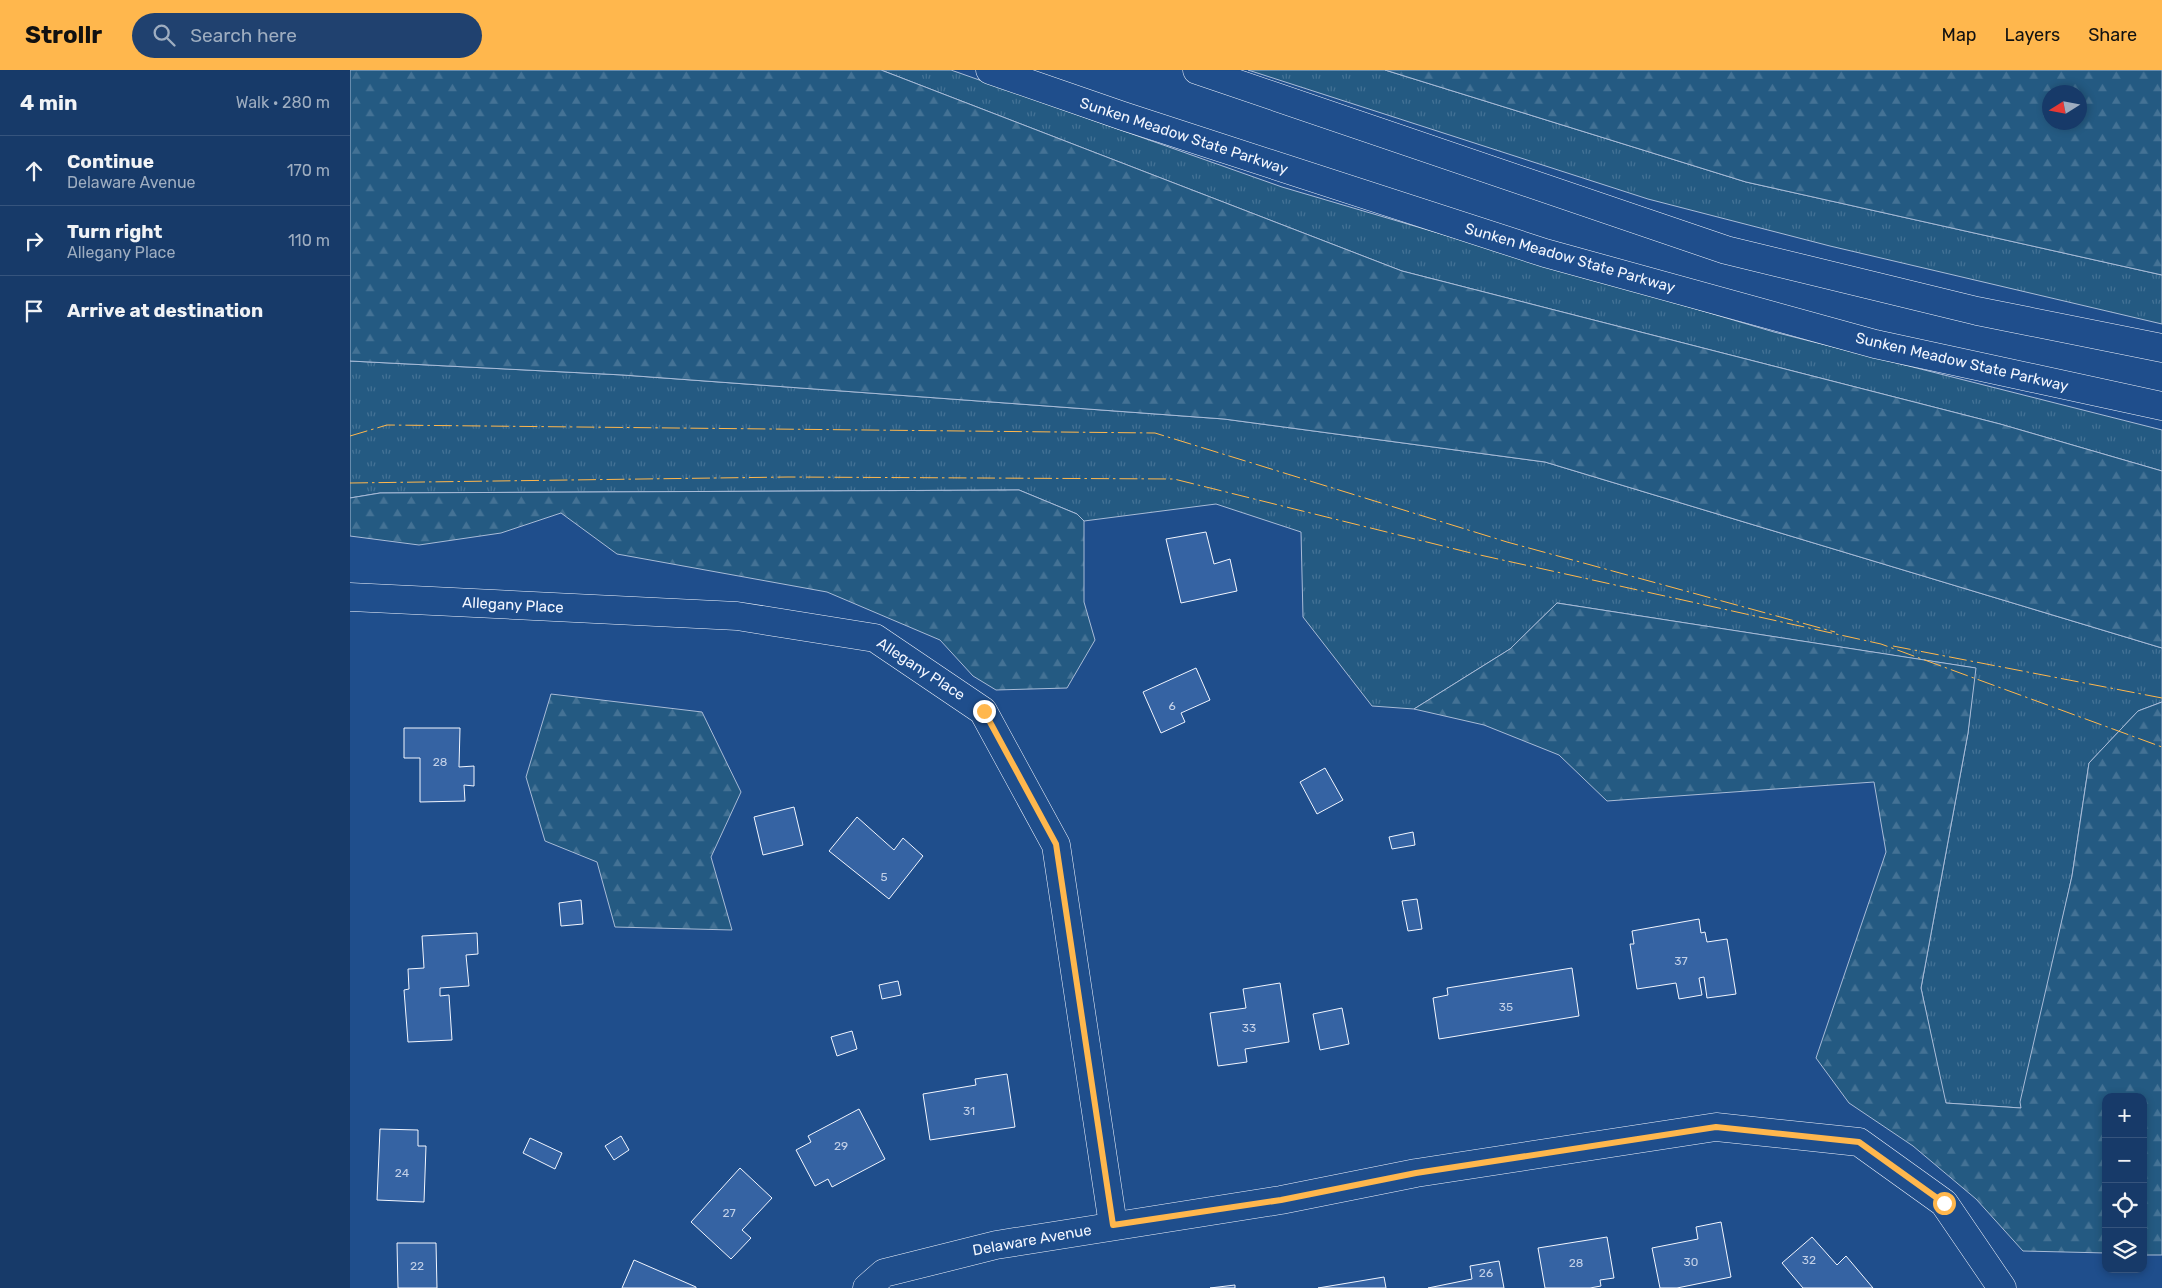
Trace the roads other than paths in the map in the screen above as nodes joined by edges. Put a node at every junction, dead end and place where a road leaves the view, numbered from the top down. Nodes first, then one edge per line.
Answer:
1 (990, 70) edge
2 (1197, 70) edge
3 (2162, 348) edge
4 (2162, 406) edge
5 (350, 597) edge
6 (1113, 1225) junction
7 (867, 1288) edge
8 (2002, 1288) edge

1 - 4 main road, Sunken Meadow State Parkway
2 - 3 main road
5 - 6 main road, Allegany Place
6 - 7 main road, Delaware Avenue
6 - 8 main road, Delaware Avenue

